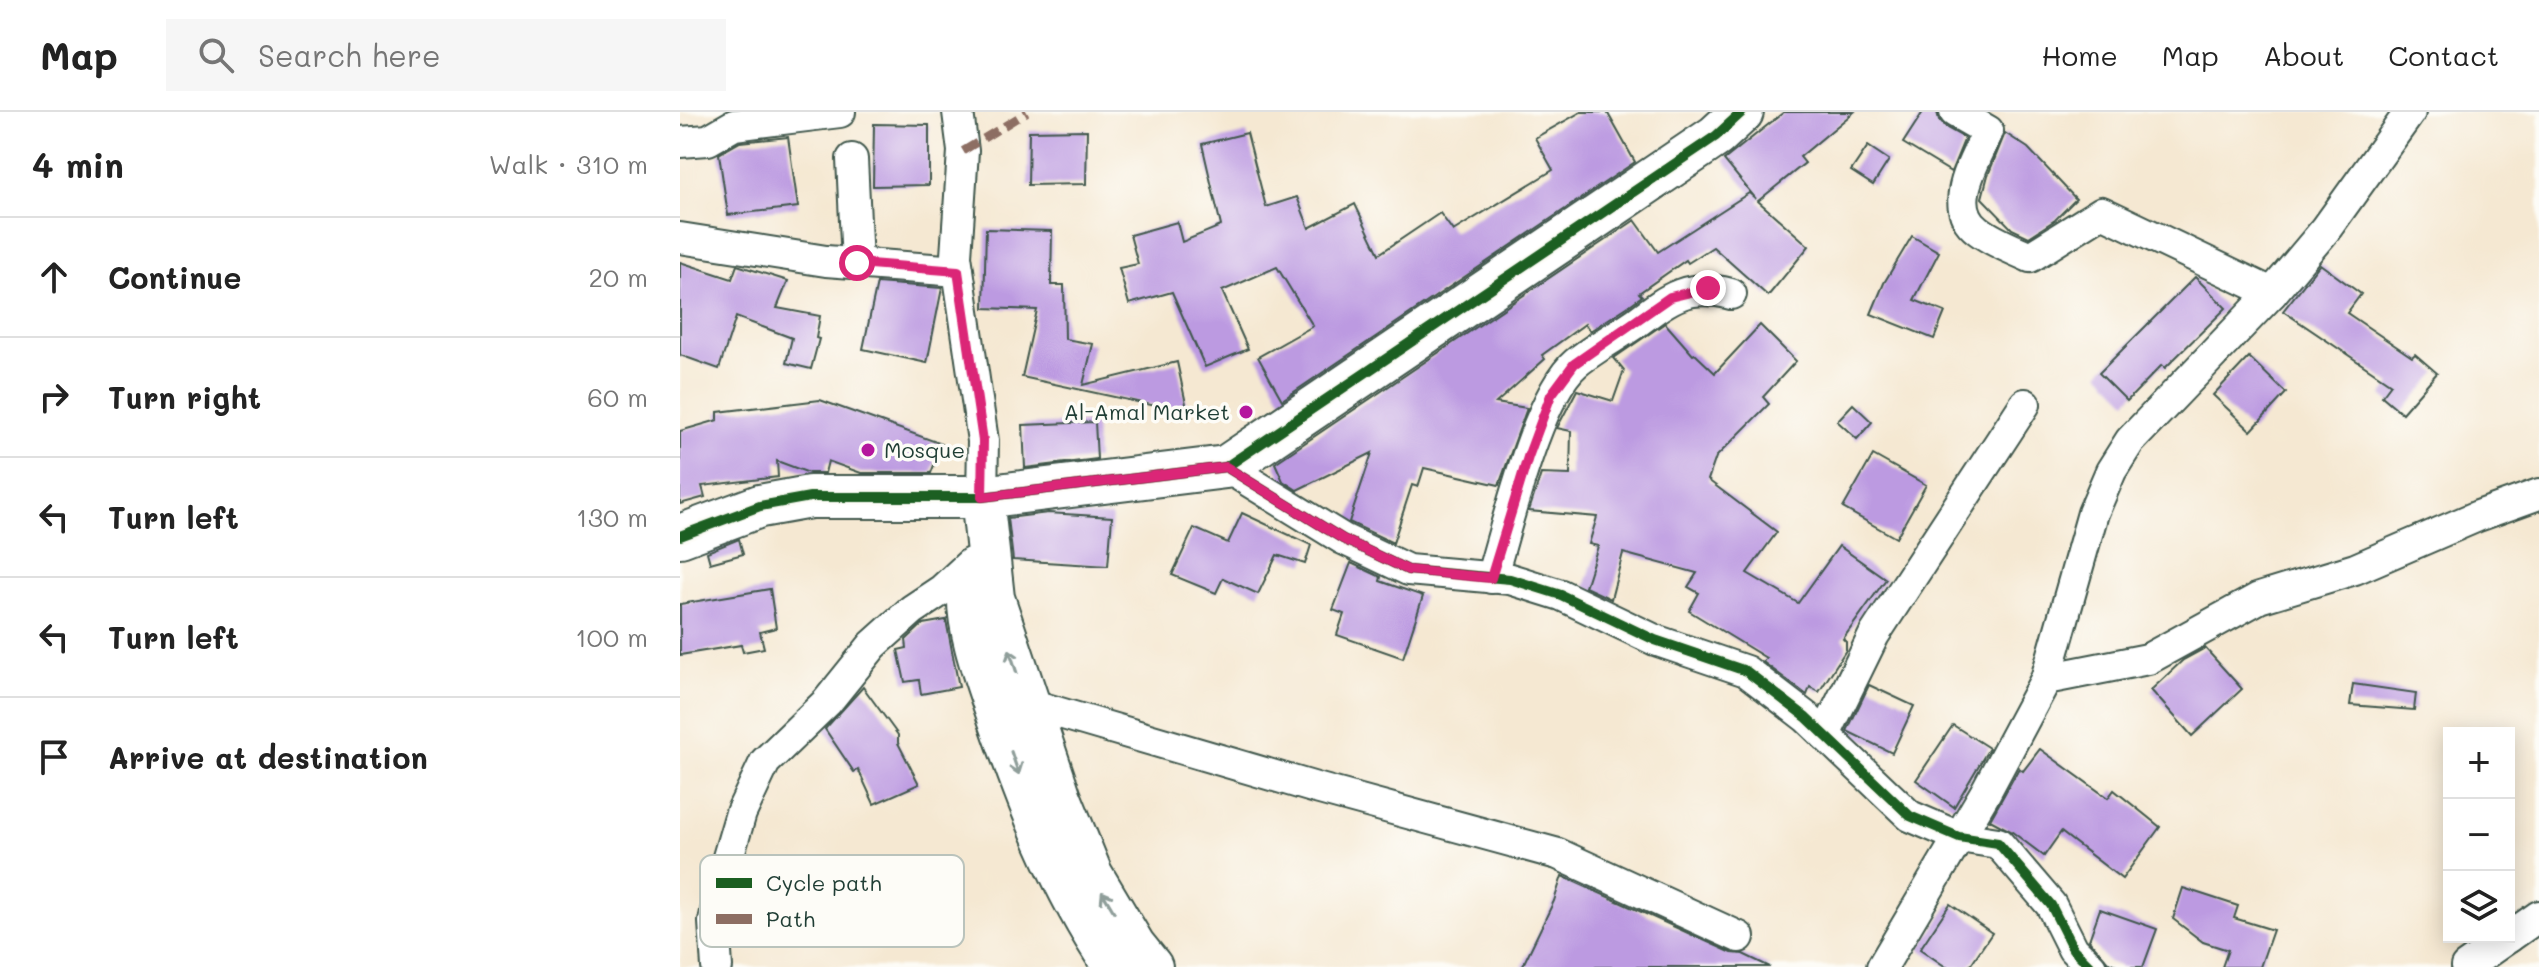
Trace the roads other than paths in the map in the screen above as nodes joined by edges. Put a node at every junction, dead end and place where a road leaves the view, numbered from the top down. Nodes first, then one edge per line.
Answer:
1 (840, 112) edge
2 (958, 112) edge
3 (1742, 112) edge
4 (1955, 112) edge
5 (2410, 112) edge
6 (680, 142) edge
7 (852, 159) dead end
8 (680, 238) edge
9 (857, 263) junction
10 (958, 271) junction
11 (2272, 293) junction
12 (1731, 294) dead end
13 (2025, 404) dead end
14 (1226, 467) junction
15 (2539, 494) edge
16 (982, 497) junction
17 (680, 536) edge
18 (971, 563) junction
19 (1491, 578) junction
20 (2046, 679) junction
21 (1014, 710) junction
22 (1825, 735) junction
23 (1959, 837) junction
24 (729, 855) edge
25 (2539, 916) edge
26 (2515, 933) edge
27 (1739, 937) dead end
28 (2500, 943) edge
29 (716, 947) edge
30 (717, 967) edge
31 (1115, 967) edge
32 (1151, 967) edge
33 (1882, 967) edge
34 (2091, 967) edge
35 (2466, 967) edge

1 - 6 street
2 - 10 street
3 - 14 street
4 - 11 street
5 - 11 street
7 - 9 street
8 - 9 street
9 - 10 street
10 - 16 street
11 - 20 street
12 - 19 street
13 - 22 street
14 - 16 street
14 - 19 street
15 - 20 street
16 - 17 street
16 - 18 street
21 -> 16 street
18 - 21 street
18 - 24 street
19 - 22 street
20 - 23 street
21 - 27 street
21 -> 31 street
32 -> 21 street
22 - 23 street
23 - 33 street
23 - 34 street
25 - 26 street
28 - 35 street
29 - 30 street

